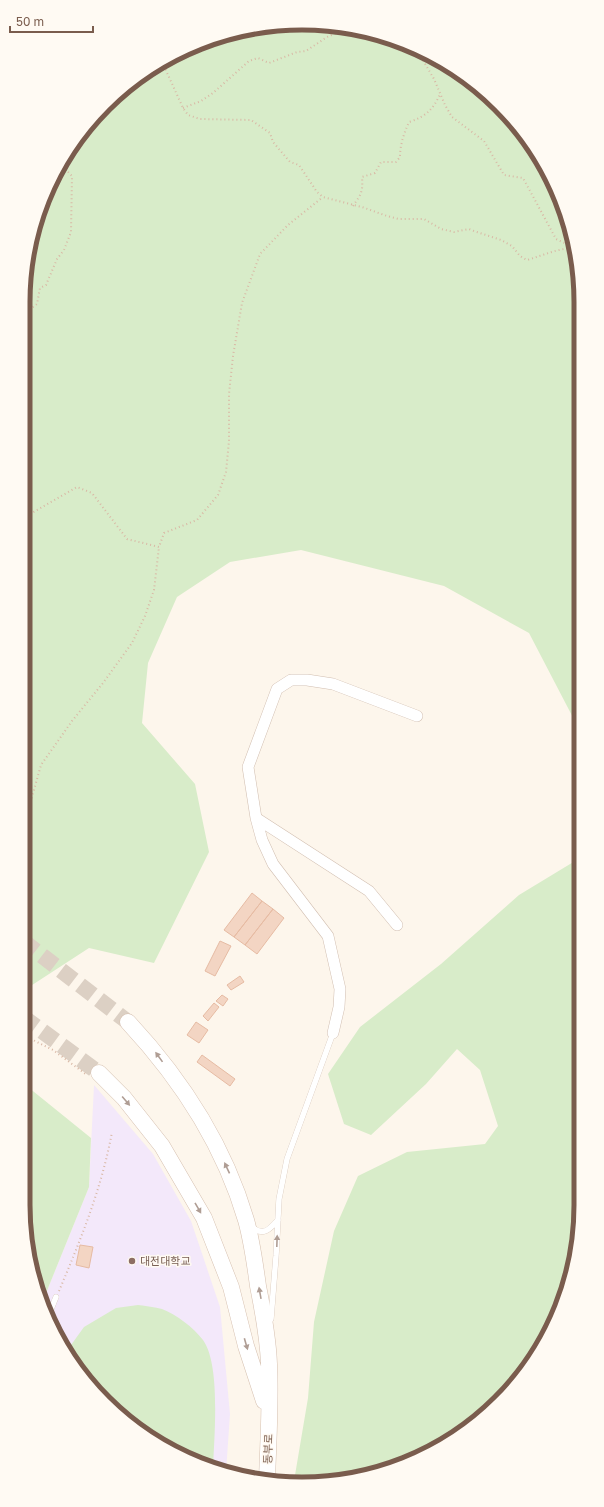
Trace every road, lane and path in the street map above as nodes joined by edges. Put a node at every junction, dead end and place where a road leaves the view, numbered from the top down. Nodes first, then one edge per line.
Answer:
1 (339, 32) edge
2 (422, 58) edge
3 (164, 67) edge
4 (440, 94) junction
5 (183, 108) junction
6 (65, 169) edge
7 (323, 197) junction
8 (353, 206) junction
9 (568, 245) edge
10 (569, 248) edge
11 (30, 309) edge
12 (30, 514) edge
13 (160, 547) junction
14 (417, 716) dead end
15 (30, 804) edge
16 (256, 818) junction
17 (397, 925) dead end
18 (128, 1022) tunnel mouth
19 (333, 1033) joint
20 (30, 1038) edge
21 (96, 1075) joint
22 (112, 1132) dead end
23 (278, 1219) junction
24 (246, 1222) junction
25 (56, 1297) joint
26 (51, 1309) edge
27 (269, 1363) junction
28 (269, 1416) junction
29 (267, 1475) edge

1 - 5 path
2 - 4 path
3 - 5 path
4 - 8 path
4 - 9 path
5 - 7 path
6 - 11 path
7 - 8 path
7 - 13 path
8 - 10 path
12 - 13 path
13 - 15 path
14 - 16 street
16 - 17 street
16 - 19 street
24 -> 18 main road, 동부로
19 - 23 lane
20 - 21 path
21 -> 28 main road
22 - 25 path
23 - 24 lane
27 -> 23 lane
27 -> 24 main road, 동부로
25 - 26 lane
27 - 28 main road, 동부로
28 - 29 main road, 동부로

